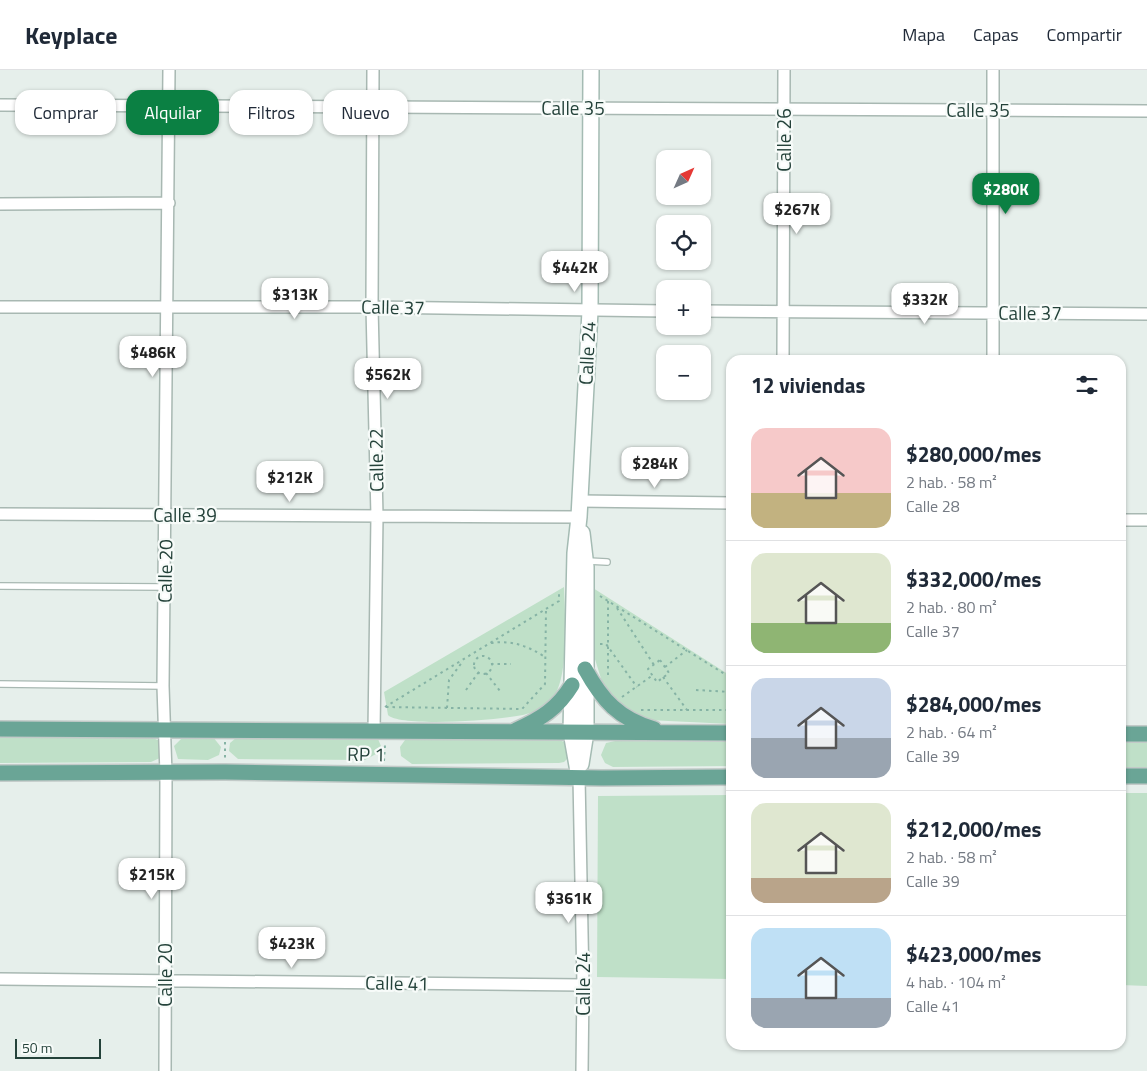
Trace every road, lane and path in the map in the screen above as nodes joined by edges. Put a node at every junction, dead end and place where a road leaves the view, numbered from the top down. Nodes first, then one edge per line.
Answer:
1 (168, 70) edge
2 (373, 70) edge
3 (591, 70) edge
4 (784, 70) edge
5 (993, 70) edge
6 (168, 90) edge
7 (372, 90) edge
8 (0, 104) edge
9 (126, 106) edge
10 (219, 106) edge
11 (323, 107) edge
12 (408, 107) edge
13 (590, 108) junction
14 (784, 110) junction
15 (994, 110) junction
16 (1147, 111) edge
17 (168, 135) edge
18 (372, 135) edge
19 (169, 203) junction
20 (0, 204) edge
21 (0, 307) edge
22 (166, 307) junction
23 (372, 307) junction
24 (590, 311) junction
25 (656, 311) edge
26 (711, 311) edge
27 (783, 311) junction
28 (993, 313) junction
29 (1147, 314) edge
30 (783, 355) edge
31 (993, 355) edge
32 (726, 503) edge
33 (579, 509) junction
34 (0, 514) edge
35 (166, 515) junction
36 (377, 516) junction
37 (1126, 520) edge
38 (1147, 520) edge
39 (585, 561) junction
40 (607, 562) dead end
41 (0, 586) edge
42 (164, 587) junction
43 (594, 592) dead end
44 (559, 594) dead end
45 (608, 601) junction
46 (616, 606) junction
47 (546, 609) junction
48 (490, 643) junction
49 (606, 644) junction
50 (686, 650) junction
51 (469, 656) junction
52 (545, 657) junction
53 (491, 664) junction
54 (511, 664) dead end
55 (654, 665) junction
56 (664, 666) junction
57 (585, 669) junction
58 (478, 672) junction
59 (486, 673) junction
60 (652, 675) junction
61 (726, 675) edge
62 (663, 677) junction
63 (608, 679) dead end
64 (0, 684) edge
65 (572, 685) junction
66 (163, 686) junction
67 (637, 686) junction
68 (466, 690) dead end
69 (696, 690) dead end
70 (500, 691) dead end
71 (726, 692) edge
72 (626, 704) dead end
73 (379, 707) junction
74 (447, 708) junction
75 (633, 710) dead end
76 (687, 710) junction
77 (726, 710) edge
78 (0, 728) edge
79 (166, 730) junction
80 (225, 730) junction
81 (380, 731) junction
82 (512, 732) junction
83 (579, 732) junction
84 (667, 732) junction
85 (726, 733) edge
86 (1126, 734) edge
87 (1147, 734) edge
88 (225, 772) junction
89 (0, 773) edge
90 (166, 774) junction
91 (383, 774) junction
92 (1126, 776) edge
93 (1147, 776) edge
94 (579, 777) junction
95 (726, 777) edge
96 (0, 979) edge
97 (165, 981) junction
98 (583, 986) junction
99 (165, 1071) edge
100 (582, 1071) edge

1 - 6 street, Calle 20
2 - 7 street, Calle 22
3 - 13 street, Calle 24
4 - 14 street, Calle 26
5 - 15 street
8 - 9 street, Calle 35
10 - 11 street, Calle 35
12 - 13 street, Calle 35
13 - 14 street, Calle 35
13 - 24 street, Calle 24
14 - 15 street, Calle 35
14 - 27 street, Calle 26
15 - 16 street, Calle 35
15 - 28 street
17 - 19 street, Calle 20
18 - 23 street, Calle 22
19 - 20 street
19 - 22 street, Calle 20
21 - 22 street, Calle 37
22 - 23 street, Calle 37
22 - 35 street, Calle 20
23 - 24 street, Calle 37
23 - 36 street, Calle 22
24 - 25 street, Calle 37
24 - 33 street, Calle 24
26 - 27 street, Calle 37
27 - 28 street, Calle 37
27 - 30 street, Calle 26
28 - 29 street, Calle 37
28 - 31 street
32 - 33 street, Calle 39
33 - 36 street, Calle 39
33 - 39 street, Calle 24
33 - 65 street, Calle 24
34 - 35 street, Calle 39
35 - 36 street, Calle 39
35 - 42 street, Calle 20
36 - 73 street, Calle 22
37 - 38 street
39 - 40 lane
39 - 57 street, Calle 24
41 - 42 lane
42 - 66 street, Calle 20
43 - 45 path
44 - 47 path
45 - 46 path
45 - 49 path
46 - 50 path
46 - 55 path
47 - 48 path
47 - 52 path
48 - 51 path
48 - 52 path
49 - 63 path
49 - 67 path
50 - 56 path
50 - 61 path
51 - 73 path
51 - 74 path
52 - 74 path
53 - 54 path
53 - 58 path
53 - 59 path
55 - 56 path
55 - 60 path
56 - 62 path
57 - 83 street, Calle 24
57 - 84 main road
58 - 59 path
58 - 68 path
59 - 70 path
60 - 62 path
60 - 67 path
62 - 76 path
64 - 66 lane
65 - 82 main road
65 - 83 street, Calle 24
66 - 79 street, Calle 20
67 - 72 path
69 - 71 path
73 - 74 path
73 - 81 street, Calle 22
75 - 76 path
76 - 77 path
78 - 79 main road, RP 1
79 - 80 main road, RP 1
79 - 90 street, Calle 20
80 - 81 main road, RP 1
80 - 88 path
81 - 82 main road, RP 1
81 - 91 path
82 - 83 main road, RP 1
83 - 84 main road, RP 1
83 - 94 street, Calle 24
84 - 85 main road, RP 1
86 - 87 main road
88 - 90 main road, RP 1
88 - 91 main road, RP 1
89 - 90 main road, RP 1
90 - 97 street, Calle 20
91 - 94 main road, RP 1
92 - 93 main road
94 - 95 main road, RP 1
94 - 98 street, Calle 24
96 - 97 street, Calle 41
97 - 98 street, Calle 41
97 - 99 street, Calle 20
98 - 100 street, Calle 24

